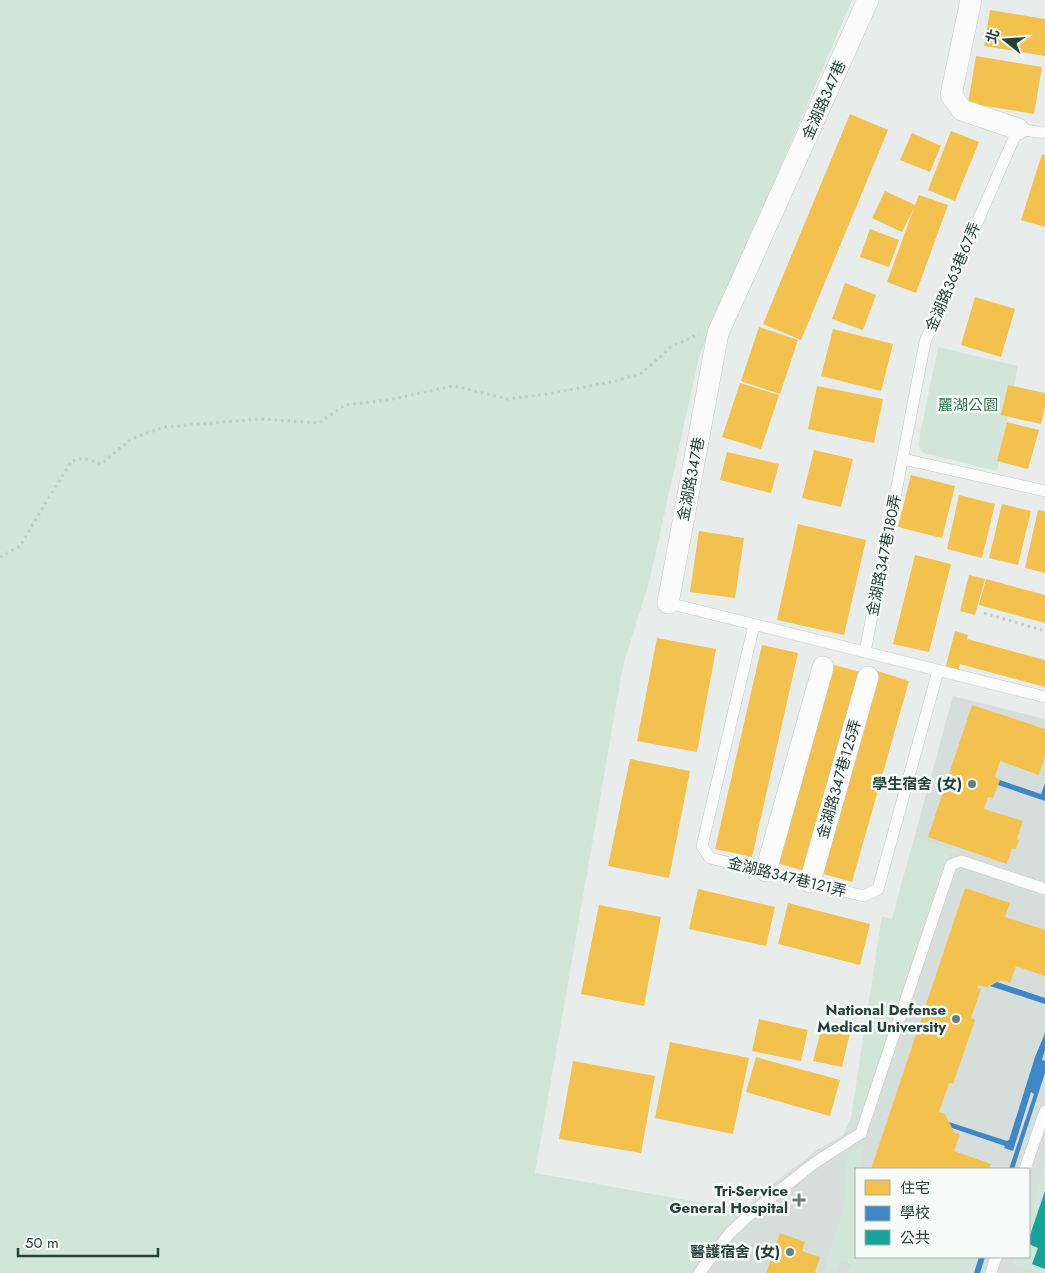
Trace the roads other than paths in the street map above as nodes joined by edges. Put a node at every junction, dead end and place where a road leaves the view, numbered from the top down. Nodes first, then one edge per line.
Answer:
1 (868, 0) edge
2 (971, 0) edge
3 (1018, 128) junction
4 (1045, 133) edge
5 (903, 459) junction
6 (1045, 491) edge
7 (668, 603) joint
8 (754, 625) junction
9 (865, 652) junction
10 (823, 667) dead end
11 (938, 671) junction
12 (868, 677) dead end
13 (1045, 697) edge
14 (766, 871) junction
15 (810, 882) junction
16 (1045, 889) edge
17 (1045, 1111) edge
18 (1025, 1168) edge
19 (996, 1258) edge
20 (699, 1273) edge
21 (990, 1273) edge

1 - 7 street, 金湖路347巷
2 - 3 street
3 - 4 lane
3 - 5 lane, 金湖路363巷67弄
5 - 6 lane
5 - 9 lane, 金湖路347巷180弄
7 - 8 lane, 金湖路347巷
8 - 9 lane, 金湖路347巷
8 - 14 lane, 金湖路347巷121弄
9 - 11 lane, 金湖路347巷
10 - 14 street
11 - 13 lane, 金湖路347巷
11 - 15 lane, 金湖路347巷121弄
12 - 15 street, 金湖路347巷125弄
14 - 15 lane, 金湖路347巷121弄
16 - 20 lane
17 - 18 lane
19 - 21 lane

